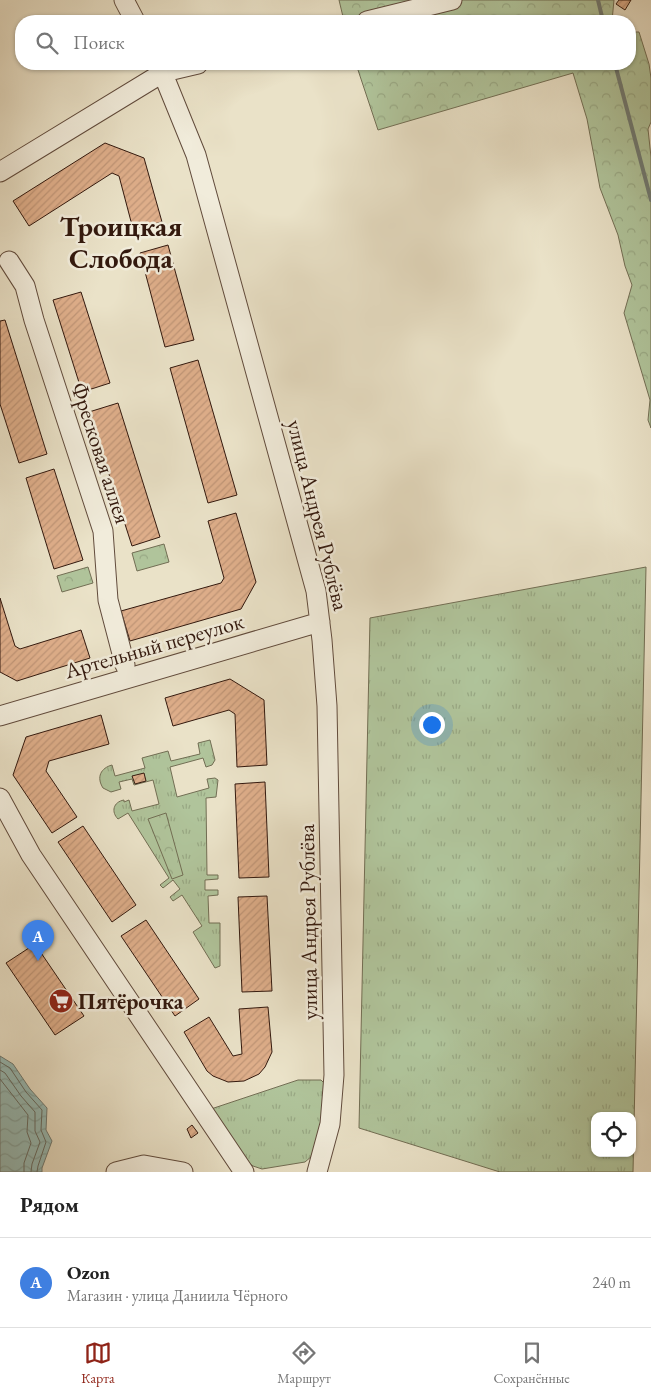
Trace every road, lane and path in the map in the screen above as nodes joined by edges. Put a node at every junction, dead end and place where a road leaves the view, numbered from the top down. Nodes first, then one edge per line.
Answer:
1 (124, 0) edge
2 (452, 0) edge
3 (133, 15) edge
4 (392, 15) edge
5 (159, 70) edge
6 (163, 70) edge
7 (0, 172) edge
8 (9, 261) dead end
9 (320, 622) junction
10 (125, 665) dead end
11 (0, 716) edge
12 (0, 798) edge
13 (116, 1172) edge
14 (183, 1172) edge
15 (244, 1172) edge
16 (317, 1172) edge

1 - 3 street
2 - 4 street
5 - 7 street
6 - 9 street, улица Андрея Рублёва
8 - 10 street, Фресковая аллея
9 - 11 street, Артельный переулок
9 - 16 street, улица Андрея Рублёва
12 - 15 street
13 - 14 street

